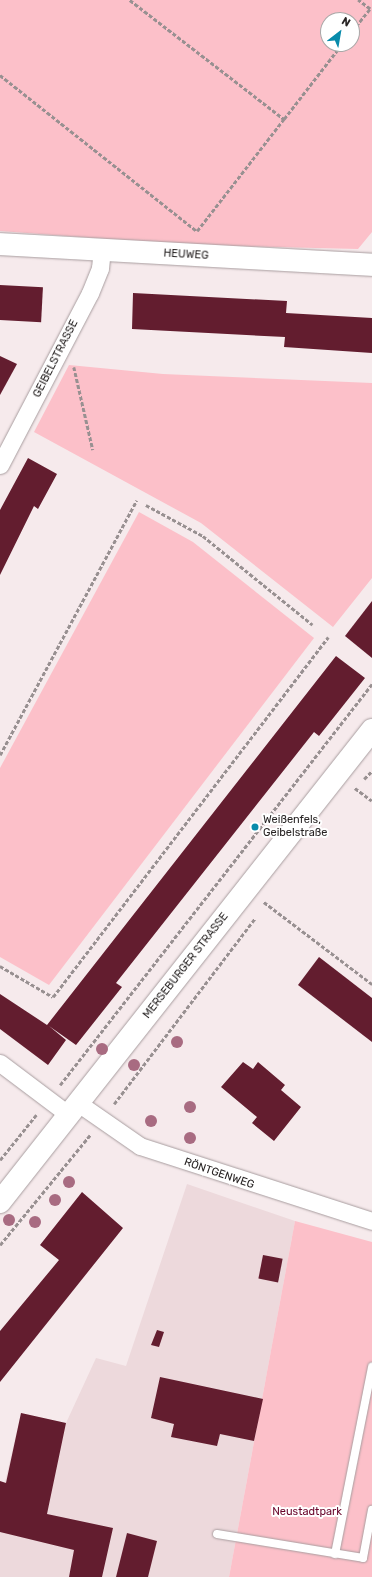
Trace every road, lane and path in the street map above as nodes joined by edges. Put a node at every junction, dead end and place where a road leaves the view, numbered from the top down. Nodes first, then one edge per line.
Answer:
1 (130, 0) edge
2 (358, 0) edge
3 (360, 21) edge
4 (336, 52) edge
5 (0, 75) edge
6 (284, 119) junction
7 (0, 244) edge
8 (102, 250) junction
9 (372, 265) edge
10 (60, 352) junction
11 (93, 450) dead end
12 (0, 465) edge
13 (137, 500) dead end
14 (146, 505) dead end
15 (313, 625) dead end
16 (328, 637) dead end
17 (372, 684) edge
18 (372, 730) edge
19 (0, 755) edge
20 (372, 771) edge
21 (360, 792) dead end
22 (351, 794) dead end
23 (372, 801) edge
24 (247, 889) junction
25 (271, 897) dead end
26 (266, 903) junction
27 (261, 909) dead end
28 (257, 915) dead end
29 (0, 966) edge
30 (372, 984) edge
31 (0, 1063) edge
32 (48, 1100) junction
33 (73, 1109) junction
34 (101, 1121) junction
35 (0, 1160) edge
36 (0, 1202) edge
37 (372, 1221) edge
38 (0, 1245) edge
39 (372, 1367) edge
40 (372, 1510) edge
41 (217, 1534) dead end
42 (335, 1554) junction

1 - 6 path
2 - 3 path
4 - 6 path
5 - 6 path
7 - 8 main road, HEUWEG
8 - 9 main road, HEUWEG
8 - 10 street, GEIBELSTRASSE
10 - 11 path
10 - 12 street, GEIBELSTRASSE
13 - 19 path
14 - 15 path
16 - 29 path
17 - 32 path
18 - 24 main road, MERSEBURGER STRASSE
20 - 22 path
21 - 23 path
24 - 26 path
24 - 33 main road, MERSEBURGER STRASSE
25 - 26 path
26 - 27 path
26 - 30 path
28 - 34 path
31 - 32 street, RÖNTGENWEG
32 - 33 street, RÖNTGENWEG
32 - 35 path
33 - 34 street, RÖNTGENWEG
33 - 36 main road, MERSEBURGER STRASSE
34 - 37 street, RÖNTGENWEG
34 - 38 path
39 - 42 lane
40 - 42 lane
41 - 42 lane

